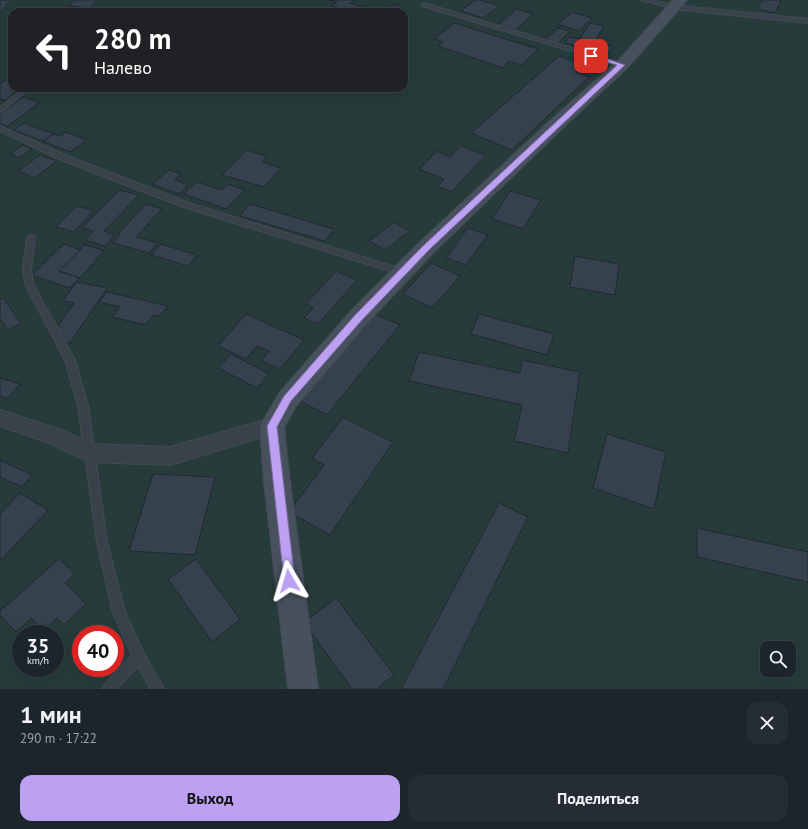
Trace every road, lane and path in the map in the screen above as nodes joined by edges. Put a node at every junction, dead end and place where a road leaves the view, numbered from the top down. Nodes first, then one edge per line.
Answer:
1 (644, 0) edge
2 (677, 4) edge
3 (424, 5) dead end
4 (808, 21) edge
5 (622, 65) junction
6 (23, 92) edge
7 (0, 110) edge
8 (0, 128) edge
9 (31, 237) dead end
10 (402, 272) junction
11 (0, 418) edge
12 (272, 426) junction
13 (89, 453) junction
14 (140, 656) junction
15 (108, 689) edge
16 (158, 689) edge
17 (303, 689) edge

1 - 2 lane
2 - 4 lane
2 - 5 street
3 - 5 lane
5 - 10 street
6 - 7 lane
8 - 10 lane
9 - 13 lane
10 - 12 street
11 - 13 street
12 - 13 street
12 - 17 street
13 - 14 lane
14 - 15 lane
14 - 16 lane

